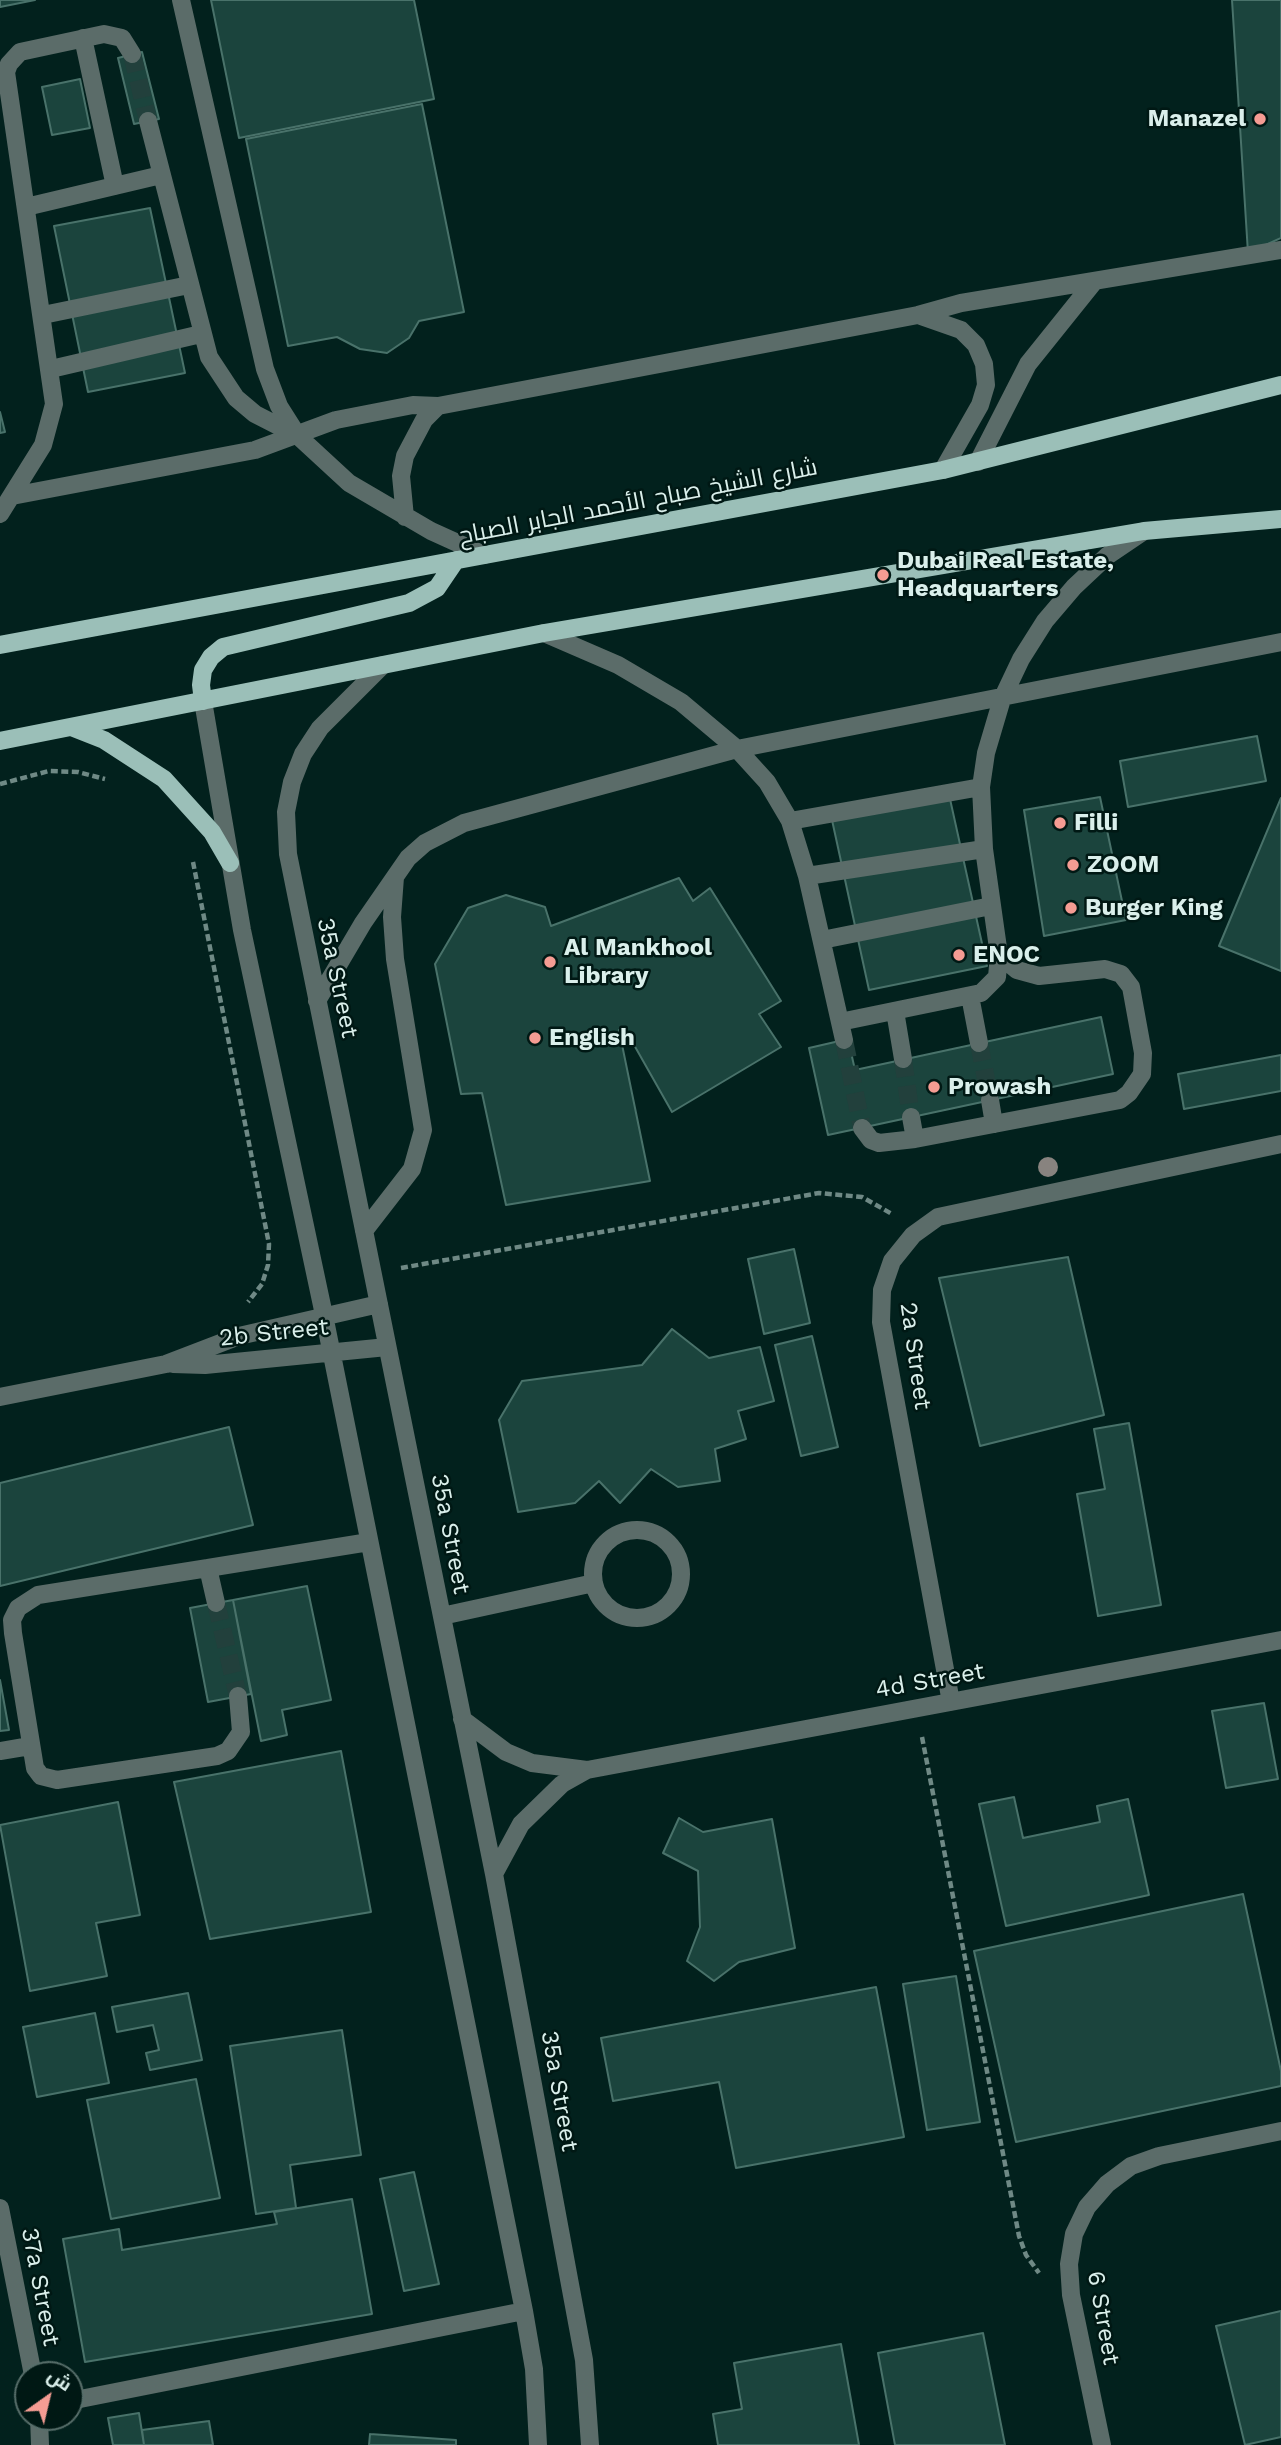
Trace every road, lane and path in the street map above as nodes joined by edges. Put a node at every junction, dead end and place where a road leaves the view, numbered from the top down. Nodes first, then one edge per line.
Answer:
1 (181, 0) edge
2 (83, 38) junction
3 (132, 54) tunnel mouth
4 (148, 121) tunnel mouth
5 (161, 175) junction
6 (115, 186) junction
7 (26, 206) junction
8 (1281, 250) edge
9 (1093, 283) junction
10 (189, 285) junction
11 (43, 315) junction
12 (918, 315) junction
13 (201, 334) junction
14 (51, 369) junction
15 (1281, 385) edge
16 (439, 406) junction
17 (298, 436) junction
18 (978, 462) junction
19 (943, 470) junction
20 (12, 496) junction
21 (0, 514) edge
22 (405, 517) junction
23 (1281, 519) edge
24 (1144, 531) junction
25 (484, 555) junction
26 (456, 561) junction
27 (544, 633) junction
28 (1281, 642) edge
29 (0, 645) edge
30 (383, 665) junction
31 (1002, 699) junction
32 (203, 701) junction
33 (71, 727) junction
34 (0, 741) edge
35 (737, 749) junction
36 (0, 784) edge
37 (115, 784) dead end
38 (981, 787) junction
39 (790, 821) junction
40 (984, 849) junction
41 (192, 856) dead end
42 (230, 863) junction
43 (396, 876) junction
44 (807, 877) junction
45 (991, 906) junction
46 (822, 940) junction
47 (999, 955) junction
48 (970, 996) junction
49 (317, 1001) junction
50 (895, 1011) junction
51 (840, 1022) junction
52 (844, 1040) tunnel mouth
53 (979, 1043) tunnel mouth
54 (902, 1059) tunnel mouth
55 (990, 1100) tunnel mouth
56 (911, 1117) tunnel mouth
57 (994, 1124) junction
58 (862, 1128) dead end
59 (915, 1139) junction
60 (1281, 1144) edge
61 (364, 1231) junction
62 (913, 1235) junction
63 (373, 1273) junction
64 (379, 1304) junction
65 (242, 1307) dead end
66 (324, 1315) junction
67 (387, 1347) junction
68 (331, 1352) junction
69 (166, 1364) junction
70 (0, 1397) edge
71 (369, 1542) junction
72 (208, 1568) junction
73 (594, 1583) junction
74 (216, 1603) tunnel mouth
75 (442, 1616) junction
76 (1281, 1640) edge
77 (238, 1696) tunnel mouth
78 (951, 1702) junction
79 (916, 1708) junction
80 (462, 1719) junction
81 (30, 1746) junction
82 (0, 1751) edge
83 (587, 1770) junction
84 (494, 1874) junction
85 (1281, 2130) edge
86 (0, 2208) edge
87 (1071, 2295) junction
88 (524, 2311) junction
89 (30, 2361) edge
90 (84, 2398) edge
91 (538, 2445) edge
92 (590, 2445) edge
93 (1101, 2445) edge

1 - 17 street
2 - 3 street
2 - 6 street
2 - 7 street
4 - 5 street
5 - 6 street
5 - 10 street
6 - 7 street
7 - 11 street
8 - 9 street
9 - 12 street
9 - 18 street
10 - 11 street
10 - 13 street
11 - 14 street
12 - 16 street
12 - 19 street
13 - 14 street
13 - 17 street
14 - 20 street
15 - 18 main road, شارع الشيخ صباح الأحمد الجابر الصباح
16 - 17 street
16 - 22 street
17 - 20 street
17 - 22 street
18 - 19 main road, شارع الشيخ صباح الأحمد الجابر الصباح
19 - 25 main road, شارع الشيخ صباح الأحمد الجابر الصباح
20 - 21 street
22 - 25 street
23 - 24 main road
24 - 27 main road
24 - 31 street
25 - 26 main road, شارع الشيخ صباح الأحمد الجابر الصباح
26 - 29 main road, شارع الشيخ صباح الأحمد الجابر الصباح
26 - 32 main road
27 - 30 main road
27 - 35 street
28 - 31 street
30 - 32 main road
30 - 49 street, 35a Street
31 - 35 street
31 - 38 street
32 - 33 main road
32 - 42 street
33 - 34 main road
33 - 42 main road
35 - 39 street
35 - 43 street
36 - 37 path
38 - 39 street
38 - 40 street
39 - 44 street
40 - 44 street
40 - 45 street
41 - 65 path
42 - 66 street
43 - 49 street
43 - 61 street
44 - 46 street
45 - 46 street
45 - 47 street
46 - 51 street
47 - 48 street
47 - 57 street
48 - 50 street
48 - 53 street
49 - 61 street, 35a Street
50 - 51 street
50 - 54 street
51 - 52 street
55 - 57 street
56 - 59 street
57 - 59 street
58 - 59 street
60 - 62 street, 2a Street
61 - 63 street, 35a Street
62 - 63 path
62 - 78 street, 2a Street
63 - 64 street, 35a Street
64 - 66 street, 2b Street
64 - 67 street, 35a Street
66 - 68 street
66 - 69 street, 2b Street
67 - 68 street, 2b Street
67 - 75 street, 35a Street
68 - 69 street, 2b Street
68 - 71 street
69 - 70 street, 2b Street
71 - 72 street
71 - 88 street
72 - 74 street
72 - 81 street
73 - 73 street
73 - 75 street
75 - 80 street, 35a Street
76 - 78 street, 4d Street
77 - 81 street
78 - 79 street, 4d Street
79 - 83 street, 4d Street
79 - 87 path
80 - 83 street, 4d Street
80 - 84 street, 35a Street
81 - 82 street
83 - 84 street, 4d Street
84 - 92 street, 35a Street
85 - 87 street, 6 Street
86 - 89 street, 37a Street
87 - 93 street, 6 Street
88 - 90 street
88 - 91 street

